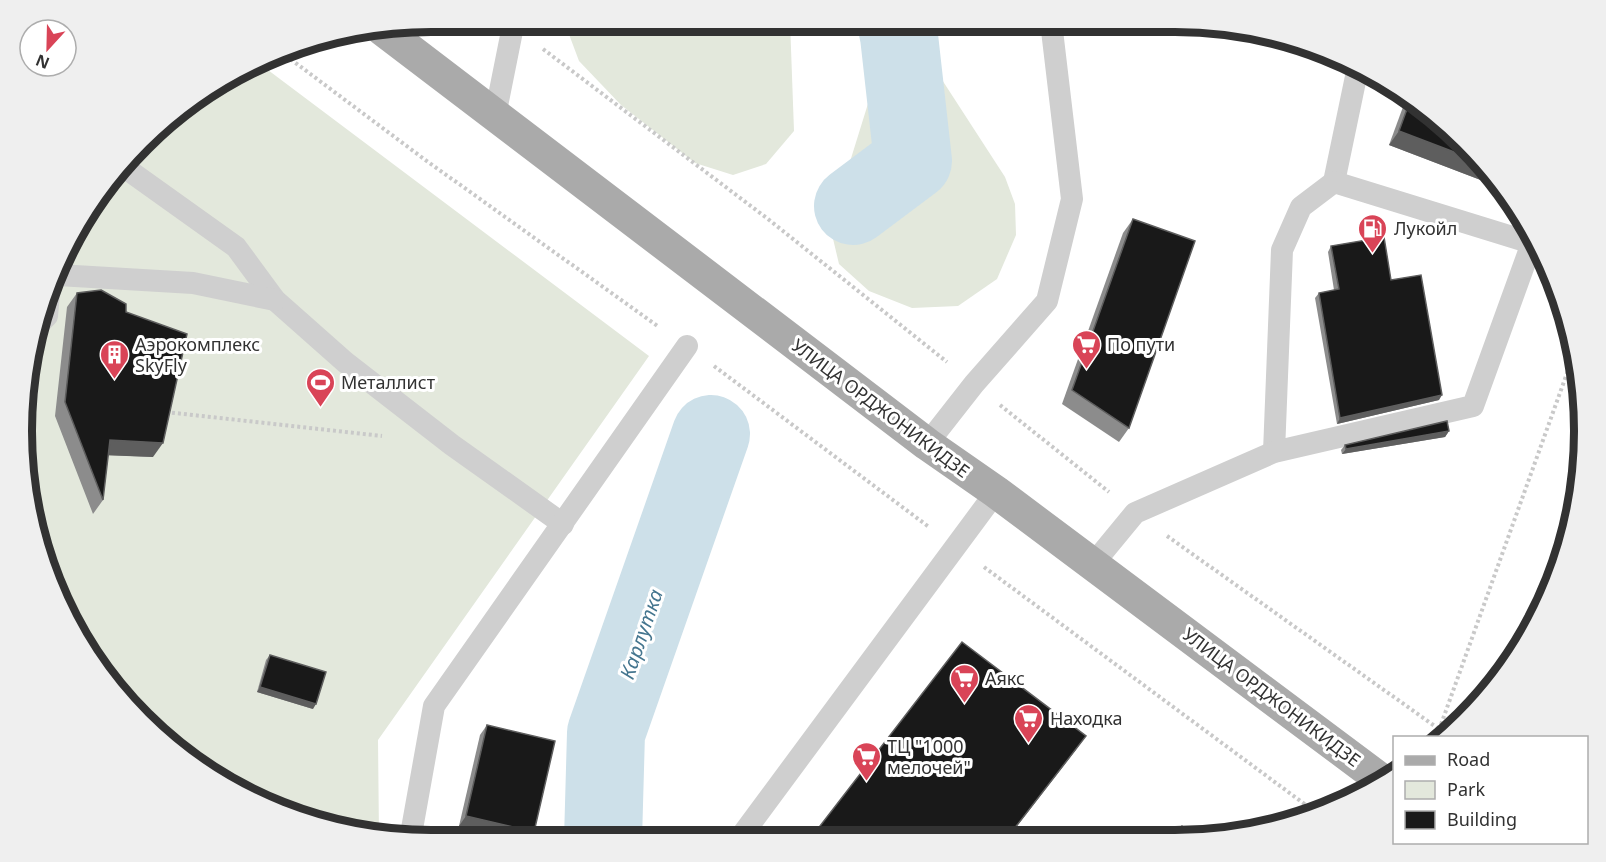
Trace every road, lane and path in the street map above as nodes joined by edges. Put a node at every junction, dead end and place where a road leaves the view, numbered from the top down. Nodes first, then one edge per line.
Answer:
1 (512, 32) edge
2 (1053, 32) edge
3 (388, 34) edge
4 (289, 58) edge
5 (1356, 75) edge
6 (495, 116) junction
7 (129, 171) edge
8 (1334, 182) junction
9 (1527, 242) edge
10 (1533, 253) edge
11 (63, 275) edge
12 (274, 300) junction
13 (687, 346) junction
14 (1569, 367) edge
15 (162, 412) edge
16 (385, 437) dead end
17 (927, 444) junction
18 (1274, 452) junction
19 (996, 492) junction
20 (563, 524) junction
21 (956, 546) junction
22 (1093, 564) junction
23 (1439, 730) dead end
24 (1376, 776) edge
25 (1309, 807) edge
26 (412, 830) edge
27 (746, 830) edge

1 - 6 lane
2 - 17 lane
3 - 6 main road, УЛИЦА ОРДЖОНИКИДЗЕ
4 - 13 path
5 - 8 lane
6 - 17 main road, УЛИЦА ОРДЖОНИКИДЗЕ
7 - 12 lane
8 - 9 lane
8 - 18 lane
10 - 18 lane
11 - 12 lane
12 - 20 lane
13 - 20 lane
13 - 21 path
14 - 23 path
15 - 16 path
17 - 19 main road, УЛИЦА ОРДЖОНИКИДЗЕ
18 - 22 lane
19 - 21 lane
19 - 22 main road, УЛИЦА ОРДЖОНИКИДЗЕ
20 - 26 lane
21 - 25 path
21 - 27 lane
22 - 24 main road, УЛИЦА ОРДЖОНИКИДЗЕ

